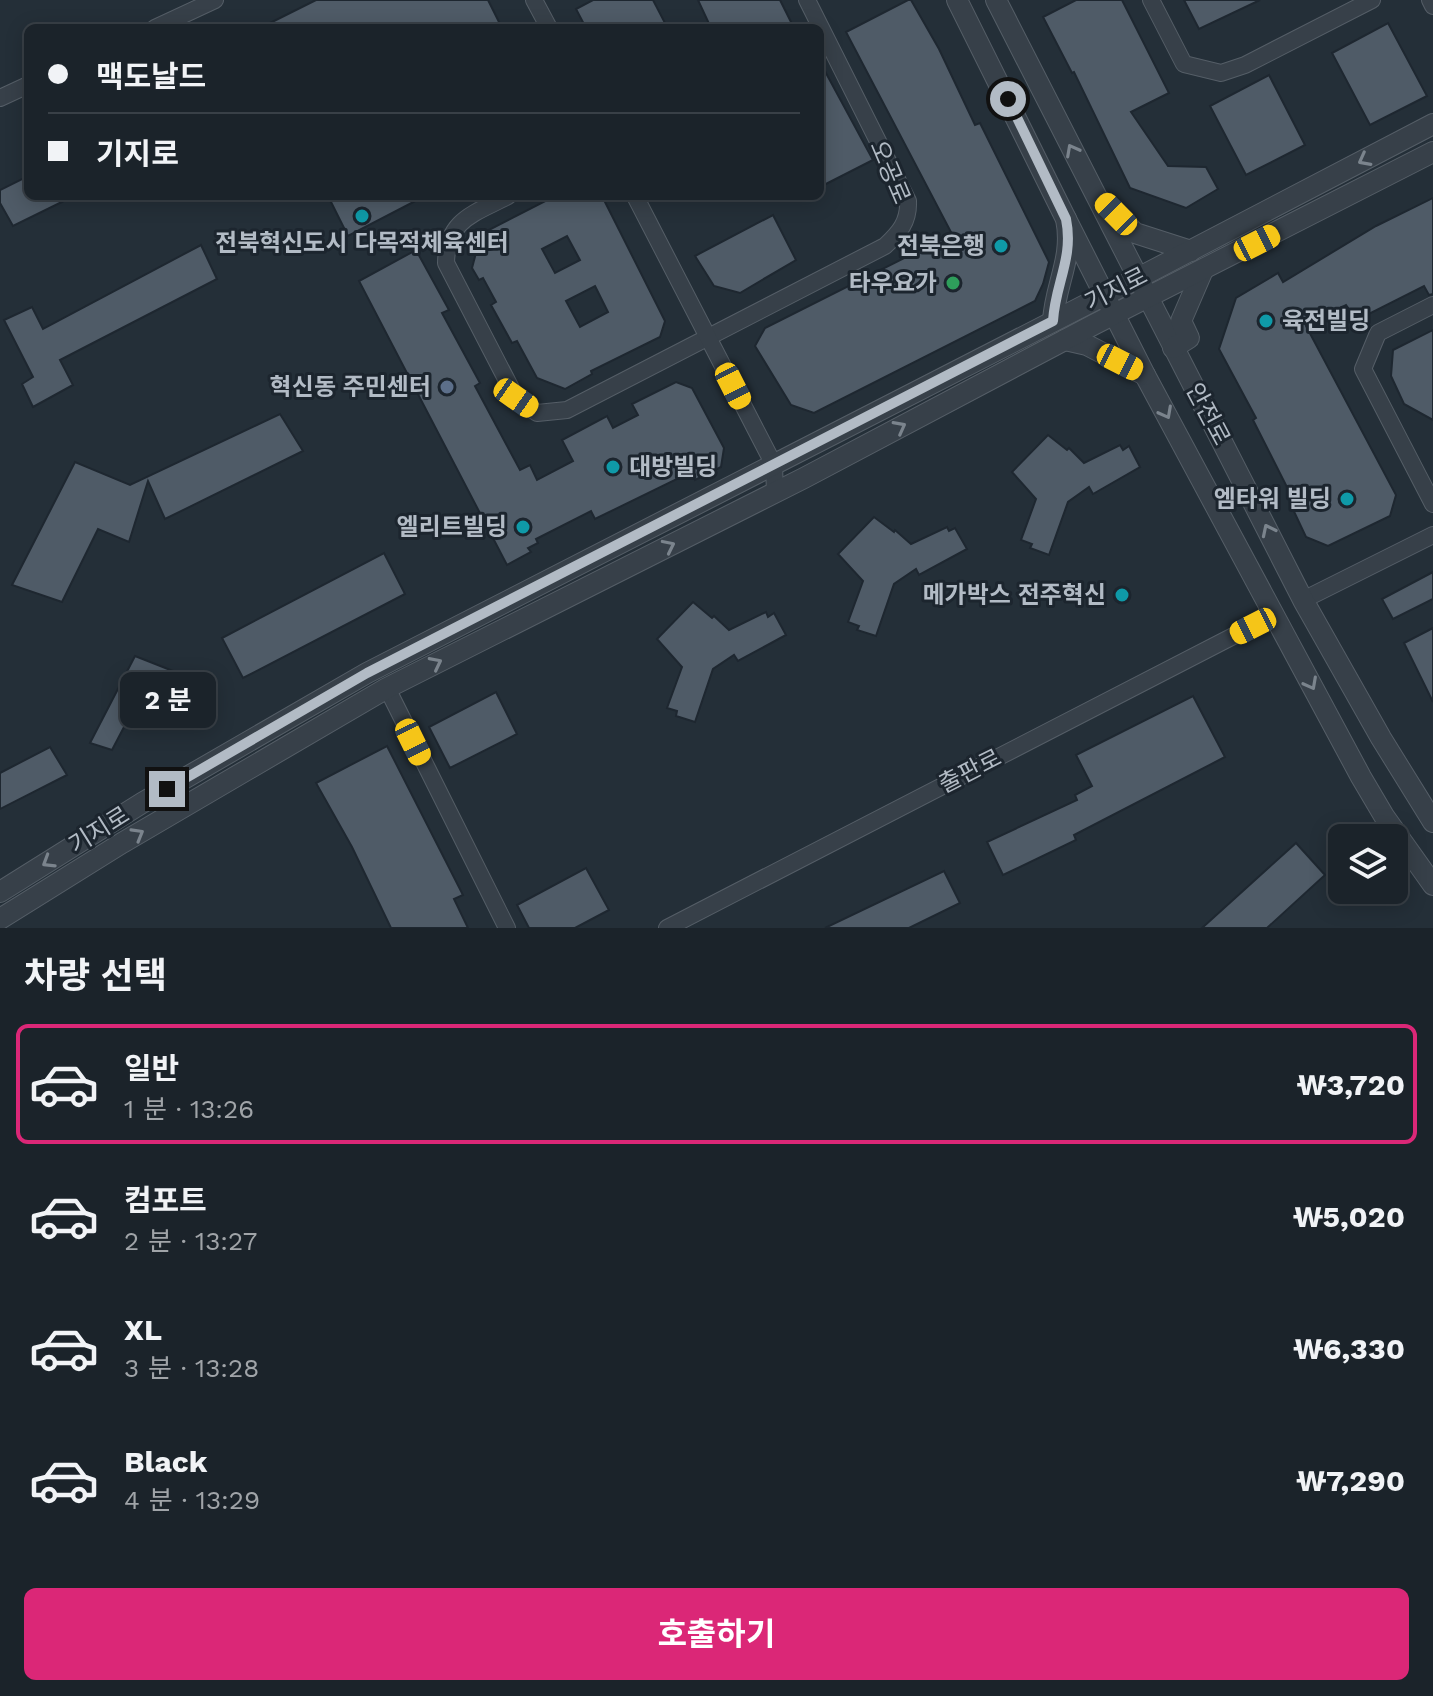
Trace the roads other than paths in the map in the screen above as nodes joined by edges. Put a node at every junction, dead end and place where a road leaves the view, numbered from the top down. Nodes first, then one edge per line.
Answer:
1 (215, 0) edge
2 (534, 0) edge
3 (807, 0) edge
4 (957, 0) edge
5 (996, 0) edge
6 (1151, 0) edge
7 (1372, 0) edge
8 (1430, 0) edge
9 (1433, 6) edge
10 (164, 24) edge
11 (547, 24) edge
12 (819, 24) edge
13 (824, 34) edge
14 (24, 87) edge
15 (0, 98) edge
16 (1433, 124) edge
17 (1433, 152) edge
18 (1097, 195) junction
19 (501, 200) edge
20 (637, 200) edge
21 (1066, 219) junction
22 (1191, 251) junction
23 (1203, 270) junction
24 (1138, 278) junction
25 (1103, 294) junction
26 (1149, 297) junction
27 (1433, 305) edge
28 (1114, 315) junction
29 (1053, 321) junction
30 (707, 338) junction
31 (1065, 340) junction
32 (1173, 348) junction
33 (1145, 375) junction
34 (774, 465) junction
35 (775, 493) junction
36 (1433, 504) edge
37 (1433, 535) edge
38 (1303, 600) junction
39 (1274, 615) junction
40 (387, 688) junction
41 (1433, 822) edge
42 (1433, 885) edge
43 (0, 892) edge
44 (0, 919) edge
45 (507, 928) edge
46 (667, 928) edge

1 - 10 street
2 - 11 street
3 - 12 street, 오공로
4 - 21 street, 안전로
18 -> 5 street, 안전로
6 - 7 street
8 - 9 street
13 - 30 street, 오공로
14 - 15 street
16 -> 22 street, 기지로
17 - 23 street, 기지로
18 - 22 street
18 - 24 street, 안전로
19 - 30 street, 오공로
20 - 30 street
21 - 25 street, 안전로
21 - 29 street
22 - 24 street, 기지로
23 - 26 street, 기지로
23 - 32 street
24 - 25 street, 기지로
24 - 26 street, 안전로
25 - 28 street, 안전로
25 - 29 street, 기지로
26 - 28 street, 기지로
26 - 32 street, 안전로
27 - 36 street
28 - 31 street, 기지로
28 - 33 street, 안전로
29 - 34 street, 기지로
30 - 34 street
31 - 33 street
35 -> 31 street, 기지로
38 -> 32 street, 안전로
33 -> 39 street, 안전로
34 - 35 street
34 -> 43 street, 기지로
40 -> 35 street, 기지로
37 - 38 street
38 - 41 street, 안전로
39 -> 42 street, 안전로
39 - 46 street, 출판로
44 -> 40 street, 기지로
40 - 45 street

